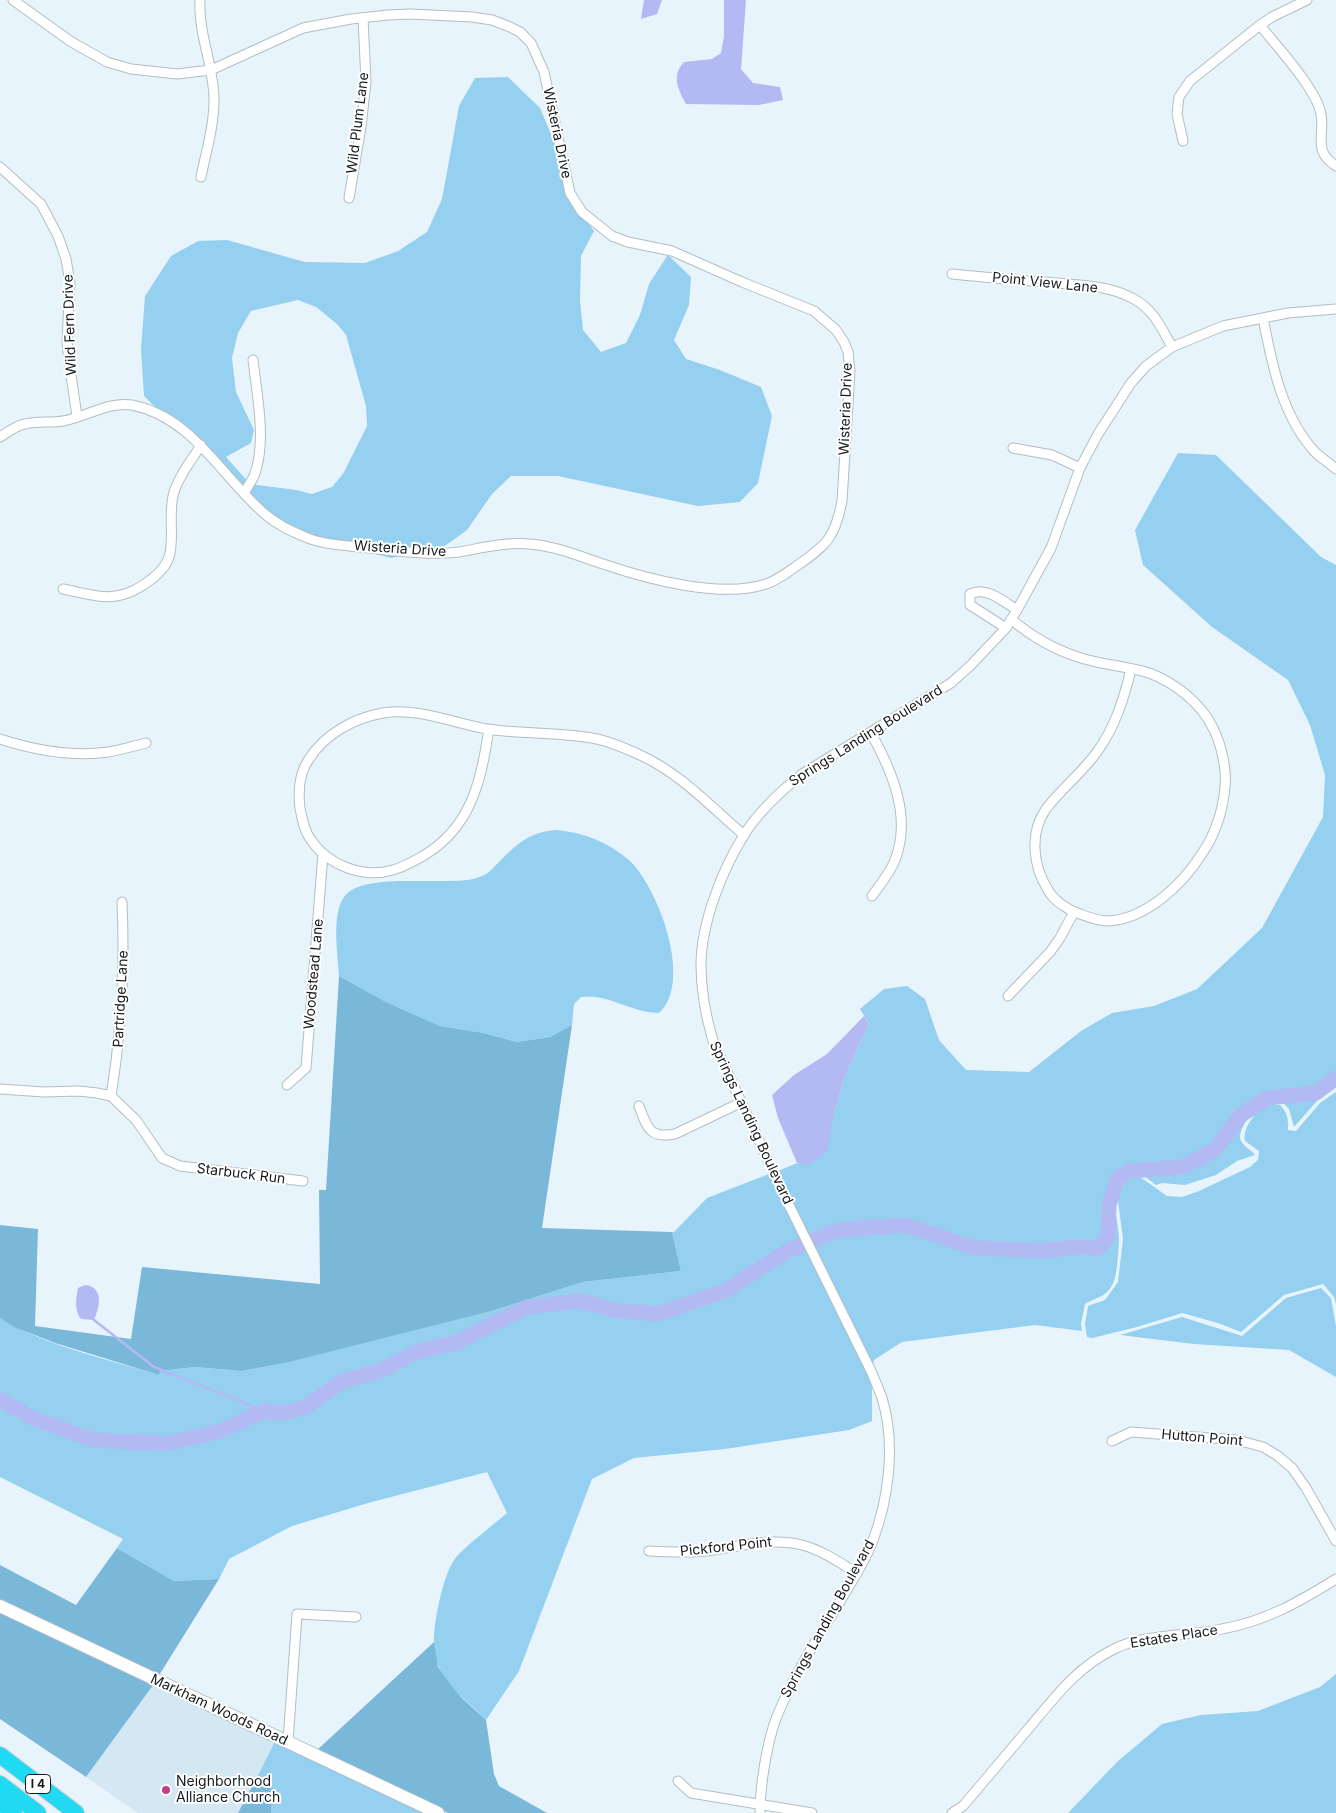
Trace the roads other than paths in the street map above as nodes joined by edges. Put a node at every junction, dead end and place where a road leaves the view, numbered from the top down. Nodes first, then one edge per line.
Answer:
1 (13, 0) edge
2 (200, 0) edge
3 (1308, 0) edge
4 (363, 18) junction
5 (1260, 26) junction
6 (211, 70) junction
7 (1184, 140) dead end
8 (1336, 166) edge
9 (0, 167) edge
10 (201, 177) dead end
11 (349, 198) dead end
12 (952, 274) dead end
13 (1336, 309) edge
14 (1263, 318) junction
15 (1172, 347) junction
16 (253, 360) dead end
17 (77, 416) junction
18 (0, 437) edge
19 (201, 445) junction
20 (1014, 448) dead end
21 (1080, 468) junction
22 (1336, 469) edge
23 (244, 494) junction
24 (63, 589) dead end
25 (1017, 610) junction
26 (1011, 619) junction
27 (1006, 628) junction
28 (1131, 669) junction
29 (490, 729) junction
30 (871, 733) junction
31 (0, 739) edge
32 (146, 744) dead end
33 (744, 835) junction
34 (323, 854) junction
35 (872, 896) dead end
36 (122, 902) dead end
37 (1074, 912) junction
38 (1008, 996) dead end
39 (287, 1086) dead end
40 (0, 1089) edge
41 (111, 1096) junction
42 (740, 1103) junction
43 (639, 1106) dead end
44 (303, 1181) dead end
45 (1112, 1441) dead end
46 (1336, 1541) edge
47 (649, 1551) dead end
48 (857, 1573) junction
49 (1336, 1580) edge
50 (0, 1606) edge
51 (356, 1617) dead end
52 (288, 1742) junction
53 (0, 1755) edge
54 (678, 1781) dead end
55 (0, 1784) edge
56 (0, 1802) edge
57 (759, 1810) edge
58 (14, 1813) edge
59 (38, 1813) edge
60 (76, 1813) edge
61 (438, 1813) edge
62 (812, 1813) edge
63 (952, 1813) edge

1 - 6 street, Wisteria Drive
2 - 6 street
3 - 5 street
4 - 6 street, Wisteria Drive
4 - 11 street, Wild Plum Lane
4 - 23 street, Wisteria Drive
5 - 7 street
5 - 8 street
6 - 10 street
9 - 17 street, Wild Fern Drive
12 - 15 street, Point View Lane
13 - 14 street, Springs Landing Boulevard
14 - 15 street, Springs Landing Boulevard
14 - 22 street
15 - 21 street, Springs Landing Boulevard
16 - 23 street
17 - 18 street, Wisteria Drive
17 - 19 street, Wisteria Drive
19 - 23 street, Wisteria Drive
19 - 24 street
20 - 21 street
21 - 25 street, Springs Landing Boulevard
25 - 26 street, Springs Landing Boulevard
25 - 27 street
26 - 27 street, Springs Landing Boulevard
26 - 28 street
27 - 30 street, Springs Landing Boulevard
28 - 37 street
28 - 37 street
29 - 33 street
29 - 34 street
29 - 34 street
30 - 33 street, Springs Landing Boulevard
30 - 35 street
31 - 32 street
33 - 42 street, Springs Landing Boulevard
34 - 39 street, Woodstead Lane
36 - 41 street, Partridge Lane
37 - 38 street
40 - 41 street
41 - 44 street, Starbuck Run
42 - 43 street
42 - 48 street, Springs Landing Boulevard
45 - 46 street, Hutton Point
47 - 48 street, Pickford Point
48 - 57 street, Springs Landing Boulevard
49 - 63 street, Estates Place
50 - 52 main road, Markham Woods Road
51 - 52 street
52 - 61 main road, Markham Woods Road
53 - 60 highway, I 4
54 - 57 street
55 - 59 highway
56 - 58 highway
57 - 62 street

